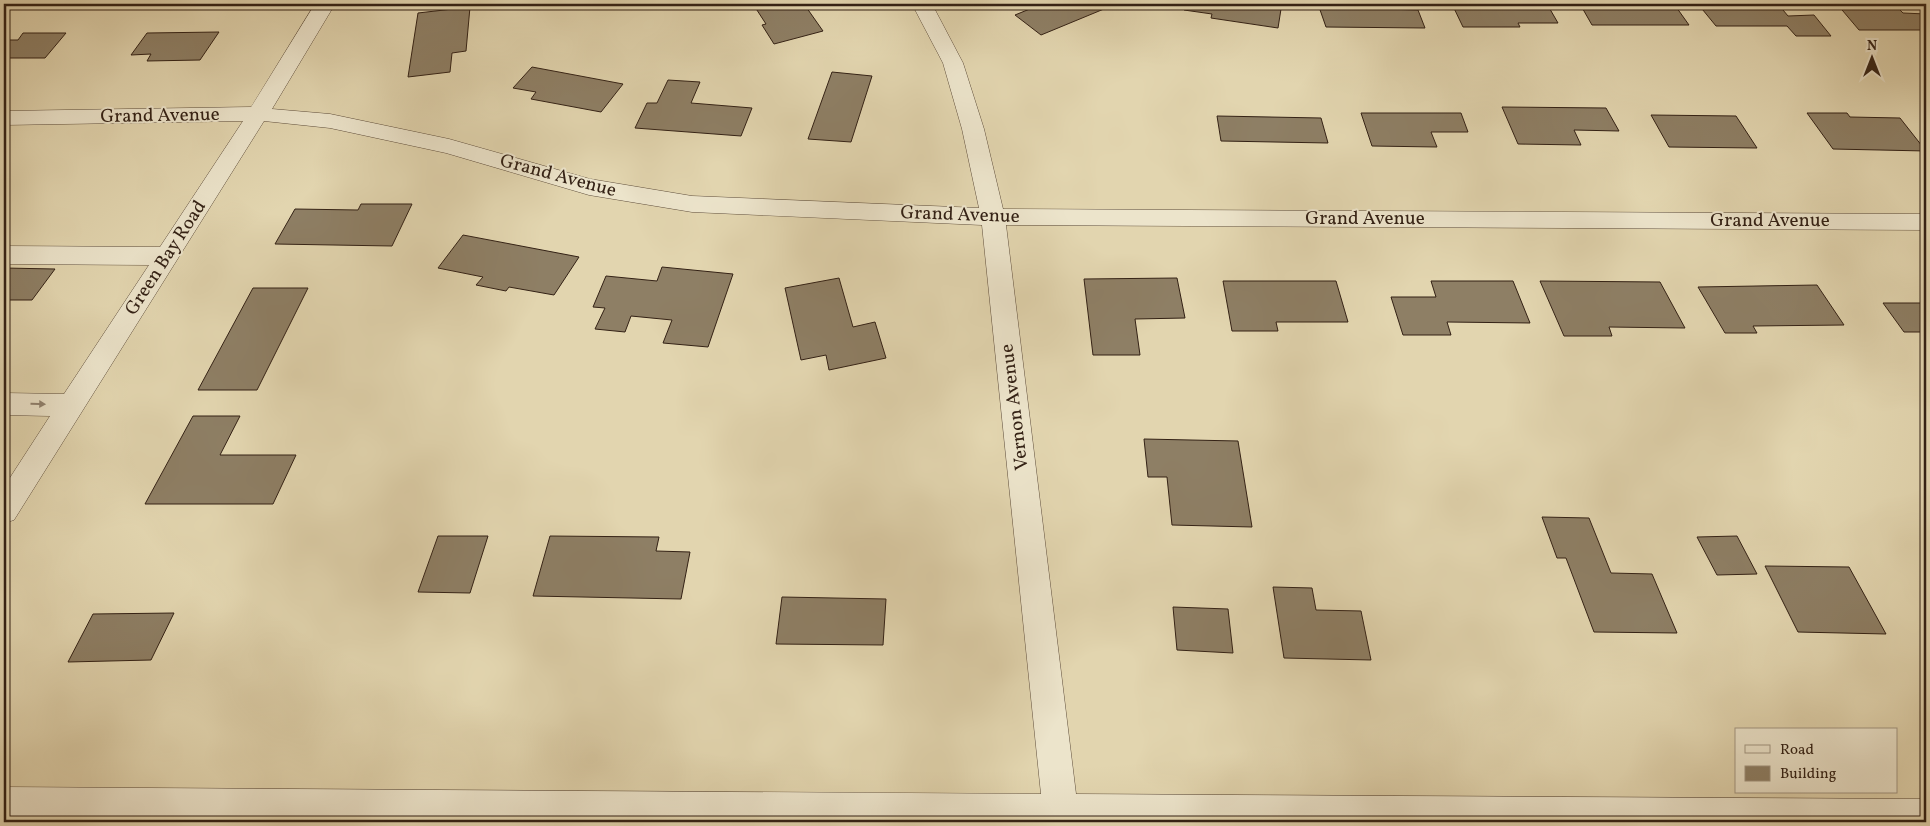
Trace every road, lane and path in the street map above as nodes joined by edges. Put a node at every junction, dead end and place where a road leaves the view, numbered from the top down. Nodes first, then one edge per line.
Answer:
1 (325, 4) edge
2 (922, 4) edge
3 (258, 114) junction
4 (7, 122) edge
5 (993, 217) junction
6 (1926, 222) edge
7 (4, 255) edge
8 (167, 256) junction
9 (4, 404) edge
10 (72, 405) junction
11 (4, 511) edge
12 (4, 805) edge
13 (1926, 816) edge
14 (1062, 817) edge

1 - 3 street, Green Bay Road
2 - 5 street, Vernon Avenue
3 - 4 street, Grand Avenue
3 - 5 street, Grand Avenue
3 - 8 street, Green Bay Road
5 - 6 street, Grand Avenue
5 - 14 street, Vernon Avenue
7 - 8 street
8 - 10 street, Green Bay Road
9 -> 10 street
10 - 11 street, Green Bay Road
12 - 14 street
13 - 14 street

